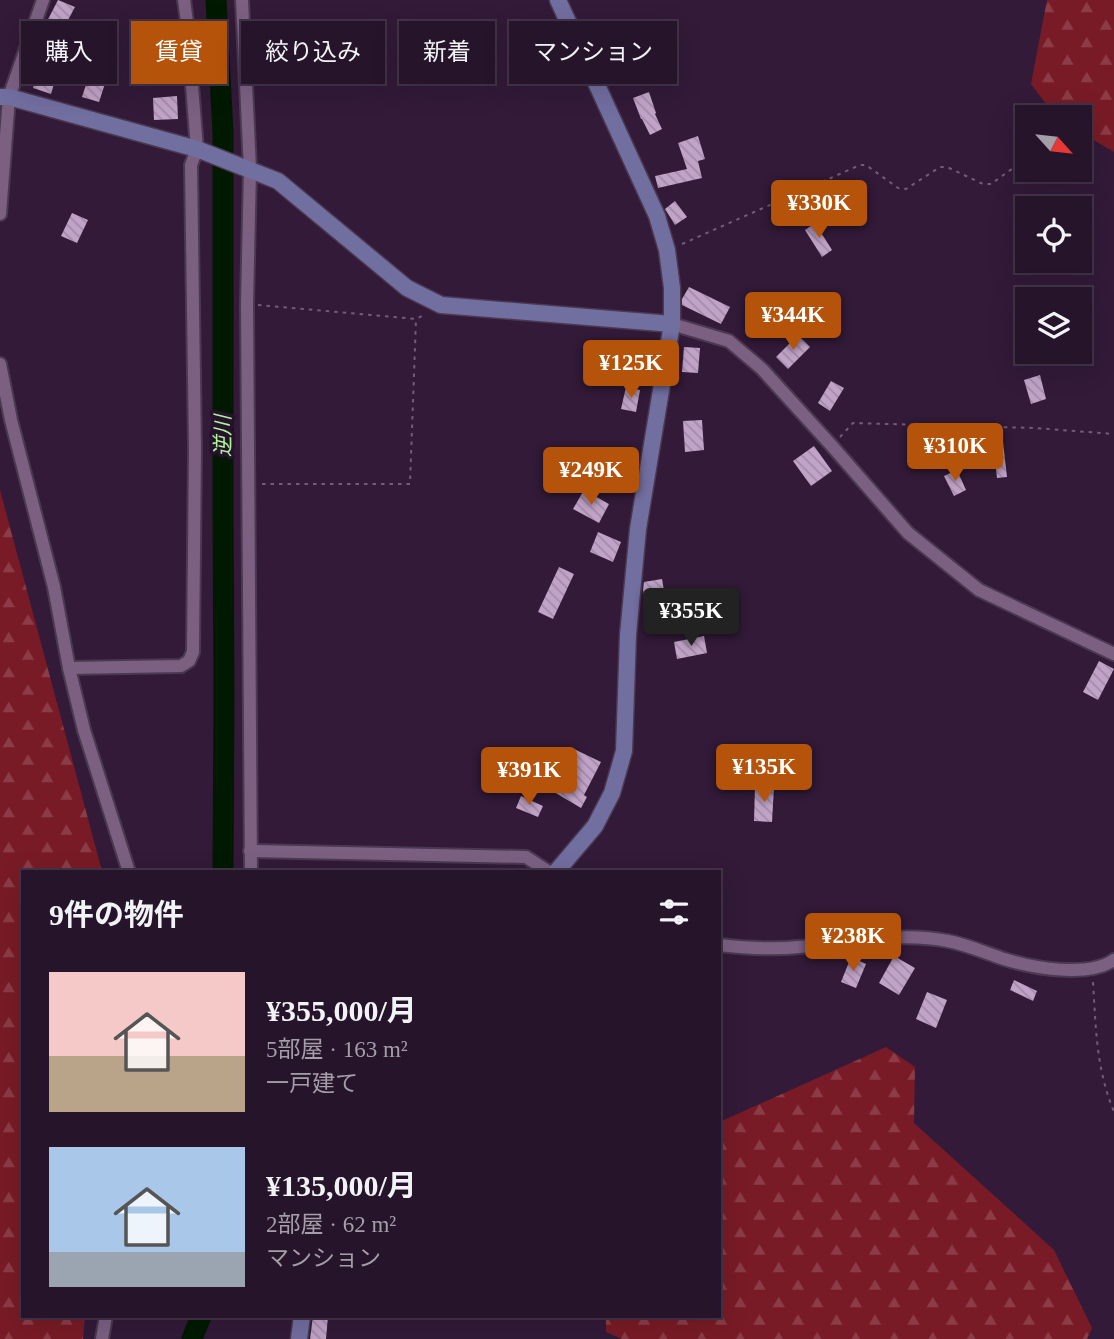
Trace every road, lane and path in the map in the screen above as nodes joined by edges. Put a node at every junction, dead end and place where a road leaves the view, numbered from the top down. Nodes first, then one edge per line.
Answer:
1 (43, 0) edge
2 (184, 0) edge
3 (242, 0) edge
4 (558, 0) edge
5 (5, 97) edge
6 (197, 149) junction
7 (1015, 167) edge
8 (250, 169) junction
9 (0, 214) edge
10 (667, 250) junction
11 (247, 304) junction
12 (672, 324) junction
13 (0, 364) edge
14 (1114, 434) edge
15 (832, 446) junction
16 (248, 484) junction
17 (1114, 654) edge
18 (69, 668) junction
19 (250, 851) junction
20 (128, 870) edge
21 (251, 870) edge
22 (546, 870) edge
23 (558, 870) edge
24 (721, 944) edge
25 (1114, 960) edge
26 (1093, 968) junction
27 (1114, 1112) edge
28 (106, 1318) edge
29 (302, 1318) edge
30 (102, 1339) edge
31 (299, 1339) edge

1 - 5 street
2 - 6 street
3 - 8 street
4 - 10 street
5 - 6 street
5 - 9 street
6 - 8 street
6 - 18 street
7 - 10 path
8 - 11 street
8 - 12 street
10 - 12 street
11 - 16 street
11 - 16 path
12 - 15 street
12 - 23 street
13 - 18 street
14 - 15 path
15 - 17 street
16 - 19 street
18 - 20 street
19 - 21 street
19 - 22 street
24 - 26 street
25 - 26 street
26 - 27 path
28 - 30 street
29 - 31 street

